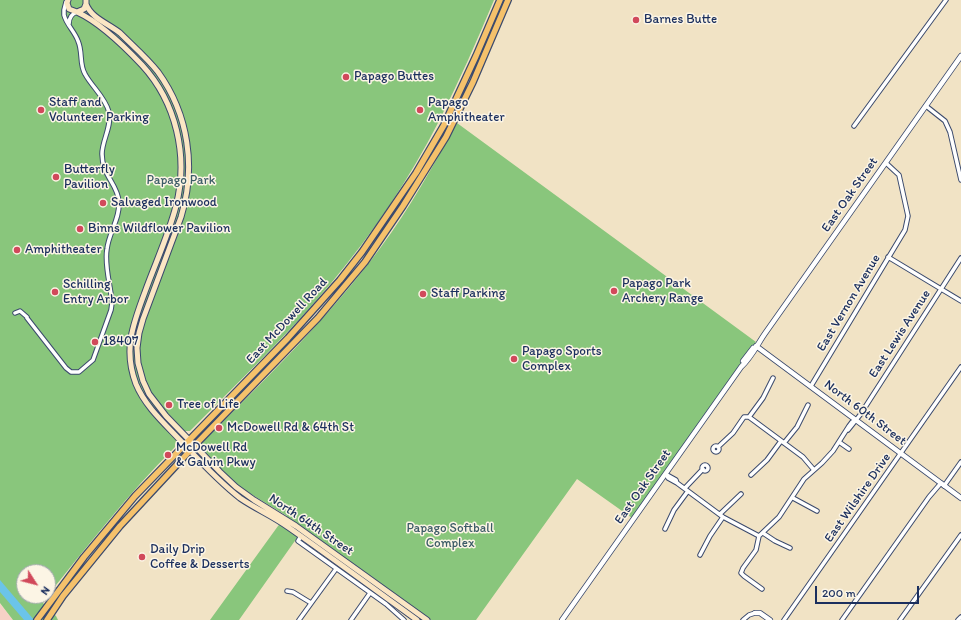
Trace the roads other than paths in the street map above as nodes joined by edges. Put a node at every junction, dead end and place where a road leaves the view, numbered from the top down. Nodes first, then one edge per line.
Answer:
1 (68, 0) edge
2 (500, 0) edge
3 (508, 0) edge
4 (946, 0) edge
5 (86, 2) edge
6 (77, 12) junction
7 (69, 24) junction
8 (961, 56) edge
9 (926, 106) junction
10 (854, 126) dead end
11 (886, 163) junction
12 (961, 180) edge
13 (888, 257) junction
14 (961, 258) edge
15 (941, 289) junction
16 (961, 301) edge
17 (15, 313) dead end
18 (756, 346) junction
19 (961, 367) edge
20 (773, 378) dead end
21 (811, 386) junction
22 (808, 405) dead end
23 (749, 417) junction
24 (856, 420) junction
25 (187, 442) junction
26 (783, 442) junction
27 (839, 442) junction
28 (718, 447) dead end
29 (193, 448) junction
30 (849, 448) dead end
31 (901, 454) junction
32 (961, 462) edge
33 (703, 469) dead end
34 (814, 470) junction
35 (666, 474) junction
36 (751, 475) dead end
37 (943, 484) junction
38 (686, 489) junction
39 (741, 494) dead end
40 (792, 498) junction
41 (961, 498) edge
42 (252, 502) junction
43 (126, 507) junction
44 (817, 511) dead end
45 (722, 516) junction
46 (665, 529) dead end
47 (763, 533) junction
48 (961, 535) edge
49 (301, 536) junction
50 (759, 536) junction
51 (107, 541) junction
52 (790, 548) dead end
53 (700, 555) dead end
54 (80, 563) junction
55 (336, 569) junction
56 (762, 589) dead end
57 (287, 591) dead end
58 (370, 593) junction
59 (311, 603) junction
60 (411, 609) junction
61 (755, 613) joint
62 (408, 614) junction
63 (961, 617) edge
64 (37, 620) edge
65 (47, 620) edge
66 (299, 620) edge
67 (351, 620) edge
68 (404, 620) edge
69 (417, 620) edge
70 (427, 620) edge
71 (562, 620) edge
72 (743, 620) edge
73 (770, 620) edge
74 (784, 620) edge
75 (842, 620) edge
76 (900, 620) edge
77 (958, 620) edge

1 - 6 main road
1 - 7 street
2 - 25 main road, East McDowell Road
3 - 29 main road, East McDowell Road
4 - 10 street
5 - 6 main road
5 - 25 main road
6 - 7 street
6 - 25 main road
7 - 17 street
8 - 9 street, East Oak Street
9 - 11 street, East Oak Street
9 - 12 street
11 - 13 street, East Vernon Avenue
11 - 18 street, East Oak Street
13 - 15 street
13 - 21 street, East Vernon Avenue
14 - 15 street, East Lewis Avenue
15 - 16 street
15 - 24 street, East Lewis Avenue
18 - 21 street, North 60th Street
18 - 35 street, East Oak Street
19 - 31 street, East Wilshire Drive
20 - 23 street
21 - 24 street, North 60th Street
22 - 26 street
23 - 26 street
23 - 28 street
24 - 27 street, East Lewis Avenue
24 - 31 street, North 60th Street
25 - 29 main road, North 64th Street
25 - 43 main road, East McDowell Road
26 - 34 street
26 - 36 street
27 - 30 street
27 - 34 street, East Lewis Avenue
29 - 42 main road, North 64th Street
29 - 51 main road, East McDowell Road
31 - 37 street, North 60th Street
31 - 74 street, East Wilshire Drive
32 - 37 street
33 - 38 street
34 - 40 street, East Lewis Avenue
35 - 38 street
35 - 71 street, East Oak Street
37 - 41 street, North 60th Street
37 - 75 street
38 - 45 street
38 - 46 street
39 - 45 street
40 - 44 street
40 - 47 street, East Lewis Avenue
42 - 49 main road, North 64th Street
42 - 60 main road, North 64th Street
43 - 51 main road
43 - 54 main road, East McDowell Road
45 - 50 street
45 - 53 street
47 - 50 street, East Lewis Avenue
47 - 52 street
48 - 76 street
49 - 55 street, North 64th Street
49 - 62 main road, North 64th Street
50 - 56 street
51 - 54 main road
51 - 65 main road, East McDowell Road
54 - 64 main road, East McDowell Road
55 - 58 street, North 64th Street
55 - 59 street
57 - 59 street
58 - 67 street
58 - 68 street, North 64th Street
59 - 66 street
60 - 62 street
60 - 70 main road, North 64th Street
61 - 72 street
61 - 73 street
62 - 68 street
62 - 69 main road, North 64th Street
63 - 77 street

